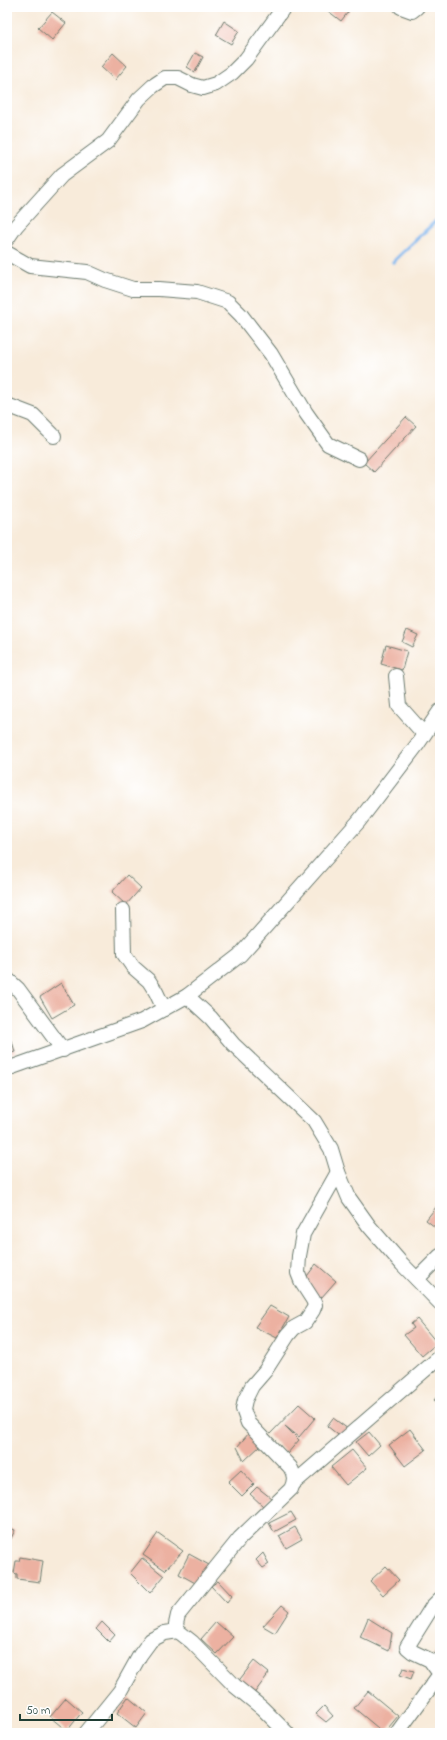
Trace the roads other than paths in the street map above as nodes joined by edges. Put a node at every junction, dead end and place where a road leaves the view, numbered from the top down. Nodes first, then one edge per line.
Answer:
1 (284, 7) edge
2 (401, 7) edge
3 (417, 7) edge
4 (7, 239) edge
5 (7, 253) edge
6 (7, 405) edge
7 (54, 436) dead end
8 (360, 459) dead end
9 (396, 676) dead end
10 (440, 711) edge
11 (424, 734) junction
12 (123, 910) dead end
13 (7, 979) edge
14 (187, 996) junction
15 (164, 1009) junction
16 (63, 1050) junction
17 (7, 1069) edge
18 (338, 1172) junction
19 (440, 1256) edge
20 (417, 1279) junction
21 (440, 1303) edge
22 (440, 1357) edge
23 (294, 1483) junction
24 (440, 1599) edge
25 (178, 1631) junction
26 (435, 1662) edge
27 (86, 1733) edge
28 (287, 1733) edge
29 (397, 1733) edge

1 - 4 street
2 - 3 street
5 - 8 street
6 - 7 street
9 - 11 street
10 - 11 street
11 - 14 street
12 - 15 street
13 - 16 street
14 - 15 street
14 - 18 street
15 - 16 street
16 - 17 street
18 - 20 street
18 - 23 street
19 - 20 street
20 - 21 street
22 - 23 street
23 - 25 street
24 - 26 street
25 - 27 street
25 - 28 street
26 - 29 street

